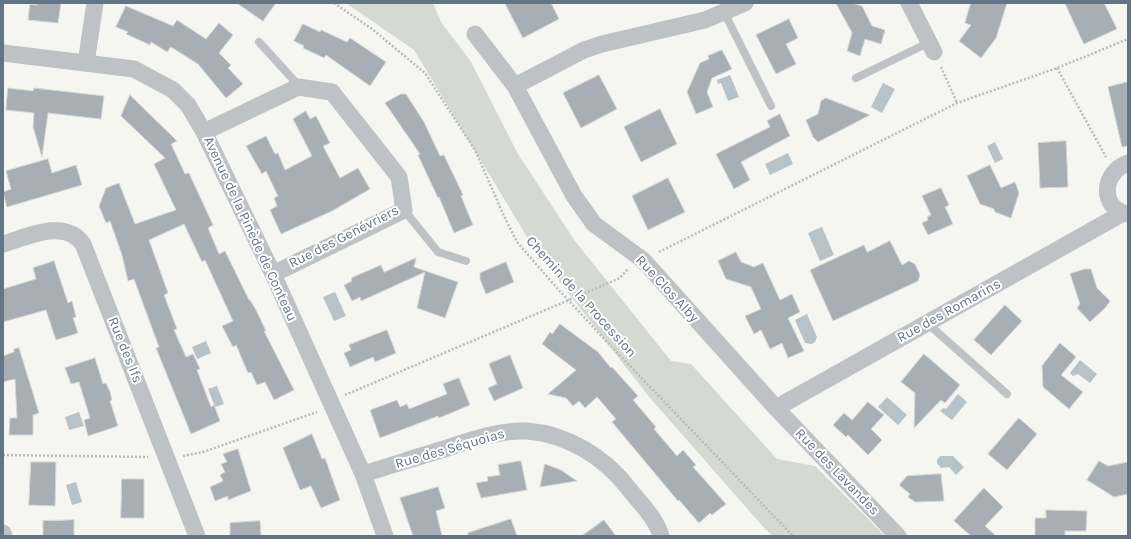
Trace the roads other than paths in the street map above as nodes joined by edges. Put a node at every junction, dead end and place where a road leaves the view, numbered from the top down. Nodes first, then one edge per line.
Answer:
1 (95, 3) edge
2 (745, 3) edge
3 (909, 3) edge
4 (721, 14) junction
5 (475, 34) dead end
6 (259, 42) dead end
7 (932, 47) joint
8 (3, 53) edge
9 (86, 63) junction
10 (856, 78) dead end
11 (515, 86) junction
12 (300, 87) junction
13 (771, 106) dead end
14 (204, 132) junction
15 (1121, 167) edge
16 (404, 210) junction
17 (1126, 213) edge
18 (3, 244) edge
19 (466, 261) dead end
20 (273, 274) junction
21 (927, 323) junction
22 (1007, 394) dead end
23 (776, 408) junction
24 (363, 474) junction
25 (3, 533) edge
26 (4, 536) edge
27 (198, 536) edge
28 (386, 536) edge
29 (661, 536) edge
30 (898, 536) edge

1 - 9 street
2 - 4 street
3 - 7 street
4 - 11 street
4 - 13 lane
5 - 11 street, Rue Clos Alby
6 - 12 lane
7 - 10 lane
8 - 9 street, Avenue de la Pinède de Conteau
9 - 14 street, Avenue de la Pinède de Conteau
11 - 23 street, Rue Clos Alby
12 - 14 street
12 - 16 street, Rue des Genévriers
14 - 20 street, Avenue de la Pinède de Conteau
15 - 17 street
16 - 19 lane
16 - 20 street, Rue des Genévriers
17 - 21 street, Rue des Romarins
18 - 27 street, Rue des Ifs
20 - 24 street, Avenue de la Pinède de Conteau
21 - 22 lane
21 - 23 street, Rue des Romarins
23 - 30 street, Rue des Lavandes
24 - 28 street, Avenue de la Pinède de Conteau
24 - 29 street, Rue des Séquoias
25 - 26 street

